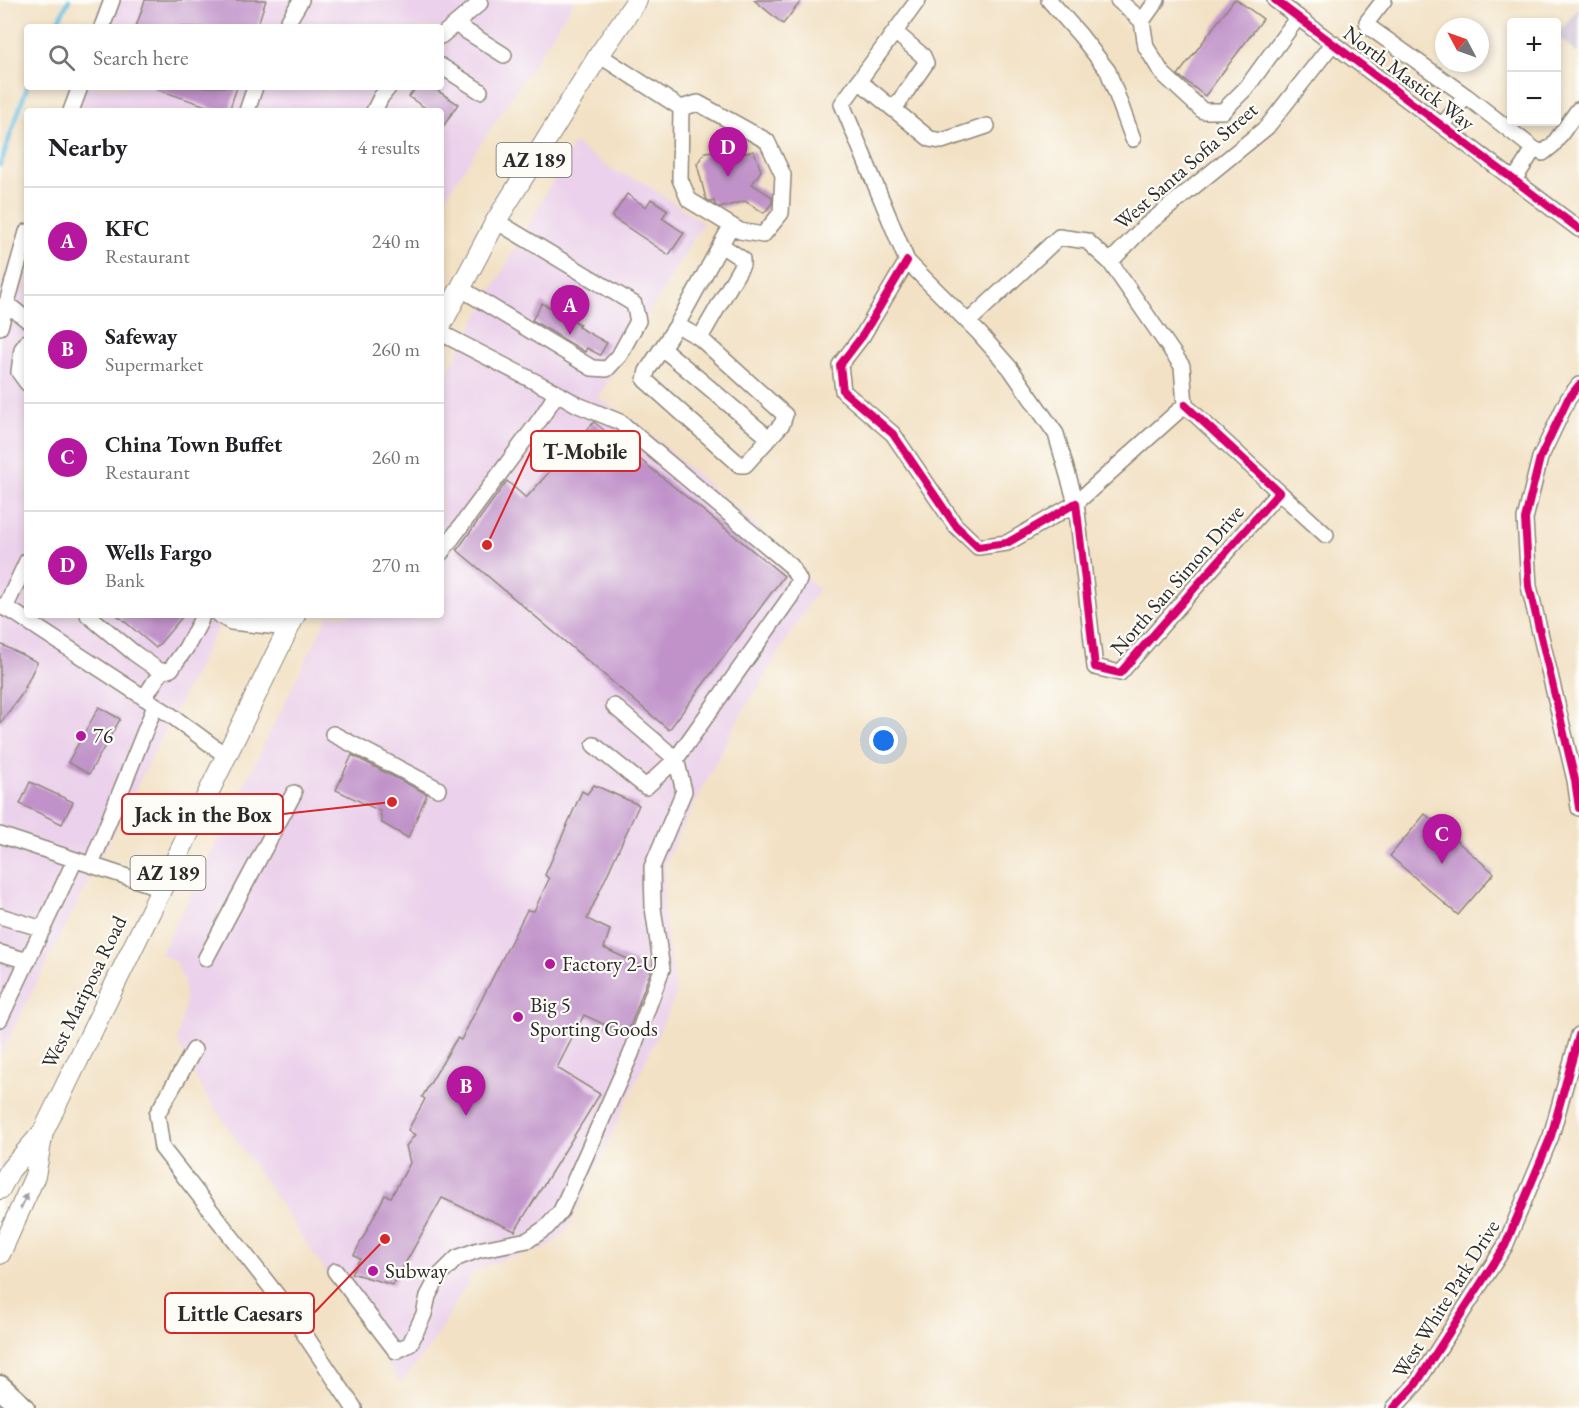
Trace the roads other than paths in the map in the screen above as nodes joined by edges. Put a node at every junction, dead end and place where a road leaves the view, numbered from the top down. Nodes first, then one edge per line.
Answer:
1 (112, 0) edge
2 (637, 0) edge
3 (918, 0) edge
4 (1049, 0) edge
5 (1118, 0) edge
6 (1157, 0) edge
7 (1275, 0) edge
8 (1384, 0) edge
9 (297, 1) edge
10 (480, 3) dead end
11 (1298, 17) junction
12 (1142, 21) junction
13 (103, 24) edge
14 (286, 24) edge
15 (455, 24) junction
16 (895, 32) junction
17 (444, 33) edge
18 (1333, 43) junction
19 (504, 55) dead end
20 (599, 55) junction
21 (444, 68) edge
22 (859, 81) junction
23 (79, 90) edge
24 (254, 90) edge
25 (387, 90) edge
26 (480, 91) dead end
27 (1466, 96) junction
28 (72, 108) edge
29 (247, 108) edge
30 (376, 108) edge
31 (681, 108) junction
32 (894, 110) junction
33 (1578, 110) edge
34 (987, 126) dead end
35 (1442, 126) junction
36 (1133, 139) dead end
37 (1534, 149) junction
38 (1514, 180) junction
39 (496, 221) junction
40 (731, 226) junction
41 (1579, 229) edge
42 (721, 245) junction
43 (24, 257) edge
44 (907, 261) junction
45 (1110, 262) junction
46 (22, 273) edge
47 (460, 288) junction
48 (6, 303) junction
49 (24, 318) edge
50 (444, 319) edge
51 (968, 322) junction
52 (677, 325) junction
53 (0, 327) edge
54 (444, 335) edge
55 (700, 338) junction
56 (24, 346) edge
57 (662, 348) junction
58 (24, 380) edge
59 (1579, 385) edge
60 (557, 393) junction
61 (1185, 405) junction
62 (769, 438) junction
63 (1279, 492) junction
64 (1076, 503) junction
65 (1326, 535) dead end
66 (444, 549) edge
67 (24, 567) edge
68 (2, 607) edge
69 (92, 618) edge
70 (201, 618) edge
71 (224, 618) edge
72 (291, 621) edge
73 (161, 672) junction
74 (150, 702) junction
75 (614, 706) dead end
76 (333, 734) dead end
77 (594, 745) dead end
78 (225, 755) junction
79 (676, 759) junction
80 (438, 789) dead end
81 (294, 793) dead end
82 (1579, 808) edge
83 (0, 835) edge
84 (75, 860) junction
85 (91, 865) junction
86 (161, 888) junction
87 (0, 916) edge
88 (43, 929) junction
89 (0, 953) edge
90 (206, 958) dead end
91 (28, 961) junction
92 (5, 998) edge
93 (0, 1019) edge
94 (1579, 1035) edge
95 (194, 1050) dead end
96 (43, 1132) junction
97 (0, 1189) edge
98 (0, 1254) edge
99 (335, 1270) dead end
100 (0, 1387) edge
101 (23, 1408) edge
102 (354, 1408) edge
103 (1394, 1408) edge

1 - 13 street
2 - 20 main road, AZ 189
3 - 16 street
4 - 36 street
5 - 12 street
6 - 12 street
7 - 11 street, North Mastick Way
8 - 27 street
9 - 14 street
10 - 15 street
11 - 12 street
11 - 18 street, North Mastick Way
15 - 17 street
15 - 19 street
16 - 22 street
16 - 32 street
18 - 35 street, North Mastick Way
18 - 45 street, West Santa Sofia Street
20 - 31 street
20 - 39 main road, AZ 189
21 - 26 street
22 - 32 street
22 - 44 street, North San Simon Drive
23 - 28 street
24 - 29 street
25 - 30 street
27 - 35 street
27 - 37 street
31 - 40 street
31 - 40 street
32 - 34 street
33 - 37 street
35 - 38 street, North Mastick Way
37 - 38 street
38 - 41 street, North Mastick Way
39 - 47 main road, AZ 189
39 - 47 street
40 - 42 street
42 - 52 street
42 - 55 street
43 - 46 street
44 - 51 street, North San Simon Drive
44 - 64 street
45 - 51 street
45 - 61 street
46 - 48 street
47 - 50 main road, AZ 189
48 - 49 street
48 - 53 street
51 - 64 street, North San Simon Drive
52 - 55 street
52 - 57 street
54 - 60 street
55 - 62 street
56 - 58 street
57 - 62 street
57 - 62 street
59 - 82 street
60 - 66 street
60 - 79 street
61 - 63 street
61 - 64 street
63 - 64 street, North San Simon Drive
63 - 65 street
67 - 68 street
68 - 74 street
69 - 73 street
70 - 73 street
71 - 72 street
72 - 78 main road, West Mariposa Road / AZ 189
73 - 74 street
74 - 78 street
74 - 85 street
75 - 79 street
76 - 80 street
77 - 79 street
78 - 86 main road, West Mariposa Road / AZ 189
79 - 99 street
81 - 90 street
83 - 84 street
84 - 85 street
84 - 88 street
85 - 86 street
86 - 96 main road, West Mariposa Road / AZ 189
87 - 88 street
88 - 91 street
89 - 91 street
91 - 92 street
92 - 93 street
94 - 103 street, West White Park Drive
95 - 102 street
96 - 97 main road, West Mariposa Road / AZ 189
98 -> 96 main road, West Mariposa Road / AZ 189
100 - 101 highway

